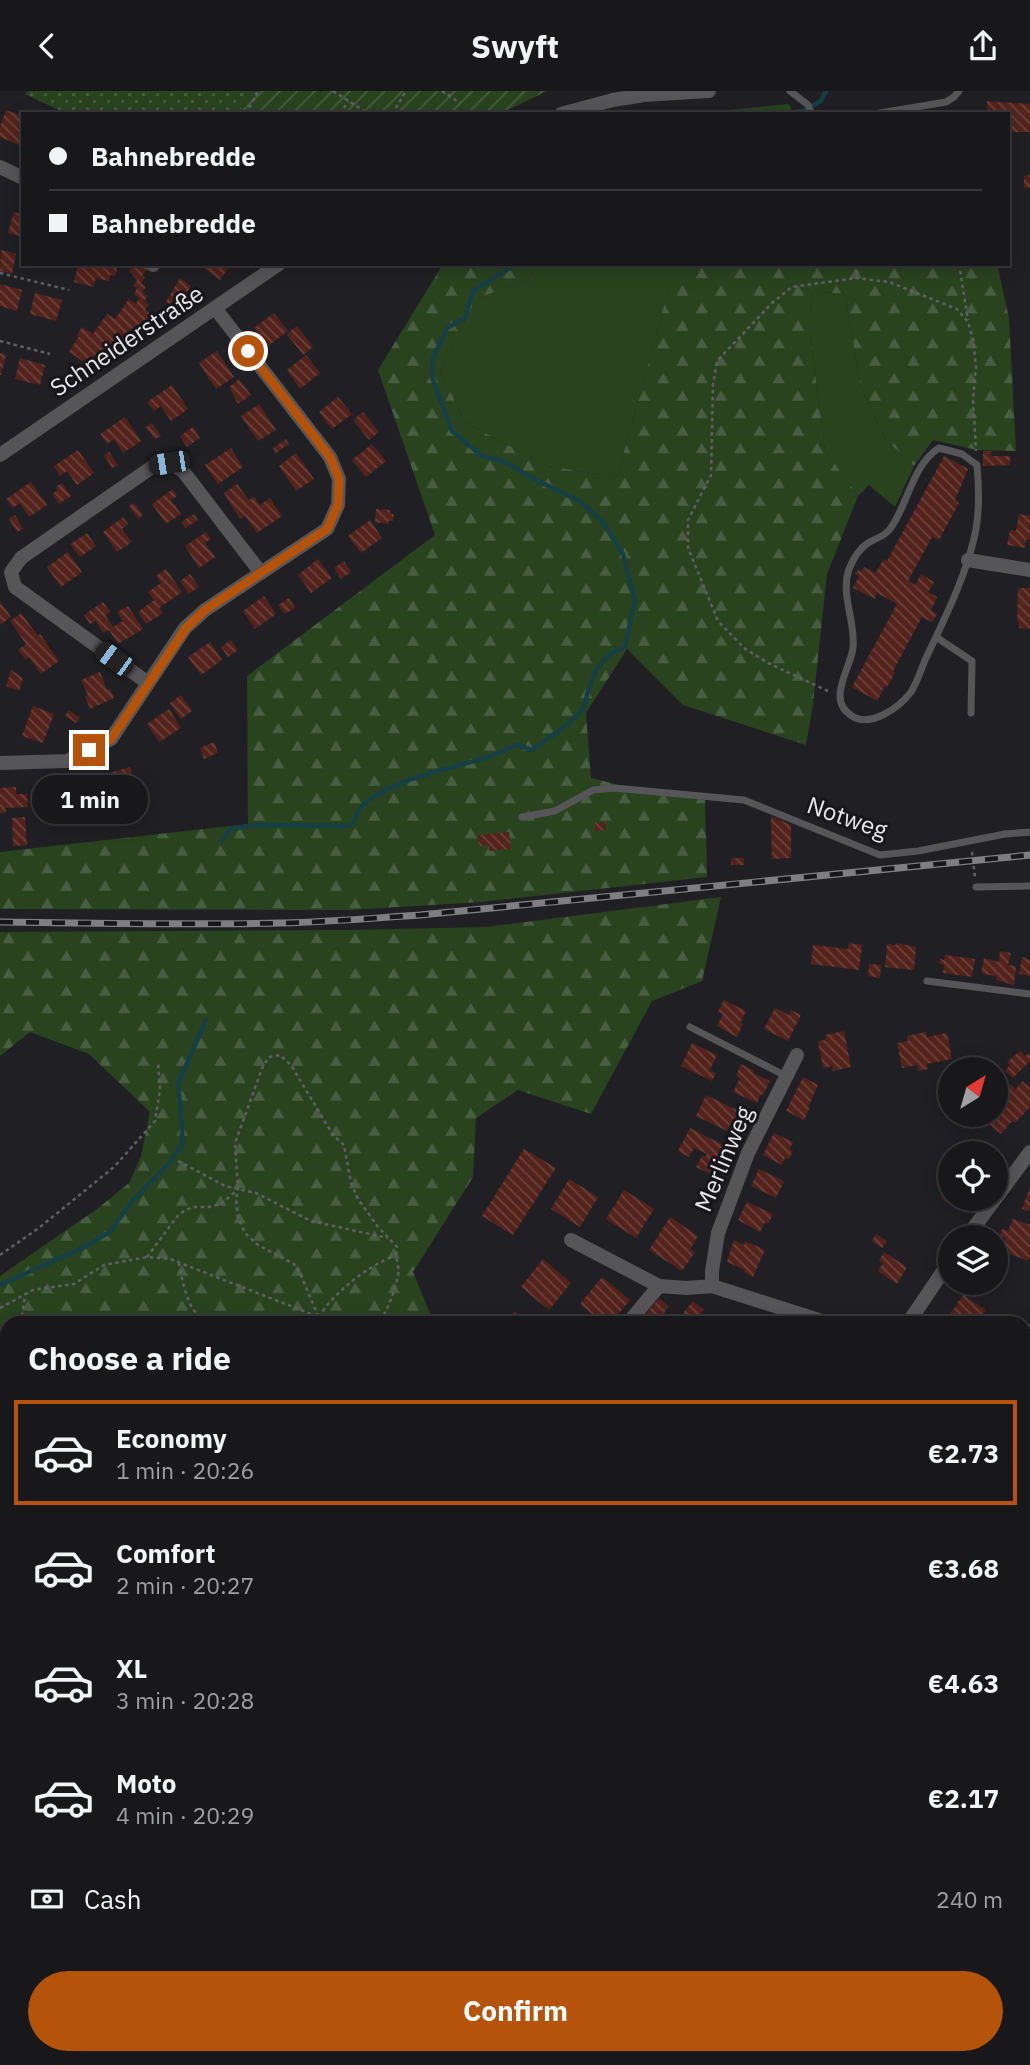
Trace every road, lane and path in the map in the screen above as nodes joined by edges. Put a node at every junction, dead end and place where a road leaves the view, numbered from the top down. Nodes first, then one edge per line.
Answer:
1 (258, 91) edge
2 (333, 91) edge
3 (406, 91) edge
4 (442, 91) edge
5 (709, 91) edge
6 (790, 91) edge
7 (959, 91) edge
8 (338, 92) edge
9 (348, 101) junction
10 (460, 103) dead end
11 (247, 112) edge
12 (341, 112) edge
13 (366, 112) edge
14 (393, 112) edge
15 (568, 112) edge
16 (811, 112) edge
17 (886, 112) edge
18 (0, 170) edge
19 (21, 177) edge
20 (276, 266) edge
21 (859, 266) edge
22 (959, 266) edge
23 (0, 273) edge
24 (856, 278) junction
25 (69, 290) dead end
26 (215, 308) junction
27 (968, 322) junction
28 (0, 341) edge
29 (50, 353) dead end
30 (0, 455) edge
31 (977, 465) junction
32 (968, 560) junction
33 (1030, 570) edge
34 (261, 573) junction
35 (936, 637) junction
36 (148, 683) junction
37 (840, 698) junction
38 (971, 713) dead end
39 (0, 763) edge
40 (522, 817) dead end
41 (1030, 832) edge
42 (971, 842) junction
43 (1030, 886) edge
44 (976, 887) joint
45 (927, 981) dead end
46 (1030, 994) edge
47 (690, 1027) dead end
48 (797, 1055) dead end
49 (158, 1062) dead end
50 (786, 1076) junction
51 (1030, 1152) edge
52 (178, 1161) dead end
53 (1008, 1182) edge
54 (238, 1189) junction
55 (987, 1211) edge
56 (976, 1225) edge
57 (391, 1239) junction
58 (571, 1240) dead end
59 (0, 1255) edge
60 (394, 1256) junction
61 (147, 1257) junction
62 (179, 1263) junction
63 (938, 1279) edge
64 (659, 1286) junction
65 (712, 1286) junction
66 (25, 1294) junction
67 (0, 1308) edge
68 (22, 1316) edge
69 (200, 1316) edge
70 (316, 1316) edge
71 (319, 1316) edge
72 (320, 1316) edge
73 (383, 1316) edge
74 (634, 1316) edge
75 (806, 1316) edge
76 (913, 1316) edge

1 - 11 path
2 - 8 path
3 - 14 path
4 - 10 path
5 - 15 street
6 - 16 lane
7 - 17 lane
8 - 9 path
9 - 12 path
9 - 13 path
18 - 19 street
20 - 26 street, Schneiderstraße
21 - 24 path
22 - 27 path
23 - 25 path
24 - 27 path
24 - 37 path
26 - 30 street, Schneiderstraße
26 - 34 street
27 - 31 path
28 - 29 path
31 - 32 lane
31 - 37 lane
32 - 33 street
32 - 35 lane
34 - 36 street
34 - 36 street
35 - 37 lane
35 - 38 lane
36 - 39 street
40 - 42 lane, Notweg
41 - 42 lane, Notweg
42 - 44 path
43 - 44 lane
45 - 46 lane
47 - 50 lane
48 - 50 street, Merlinweg
49 - 59 path
50 - 65 street, Merlinweg
51 - 53 street
52 - 54 path
54 - 57 path
54 - 57 path
54 - 61 path
54 - 71 path
55 - 56 street
57 - 60 path
58 - 64 street
60 - 72 path
60 - 73 path
61 - 62 path
61 - 66 path
62 - 69 path
62 - 70 path
63 - 76 street
64 - 65 street
64 - 74 street
65 - 75 street
66 - 67 path
66 - 68 path

